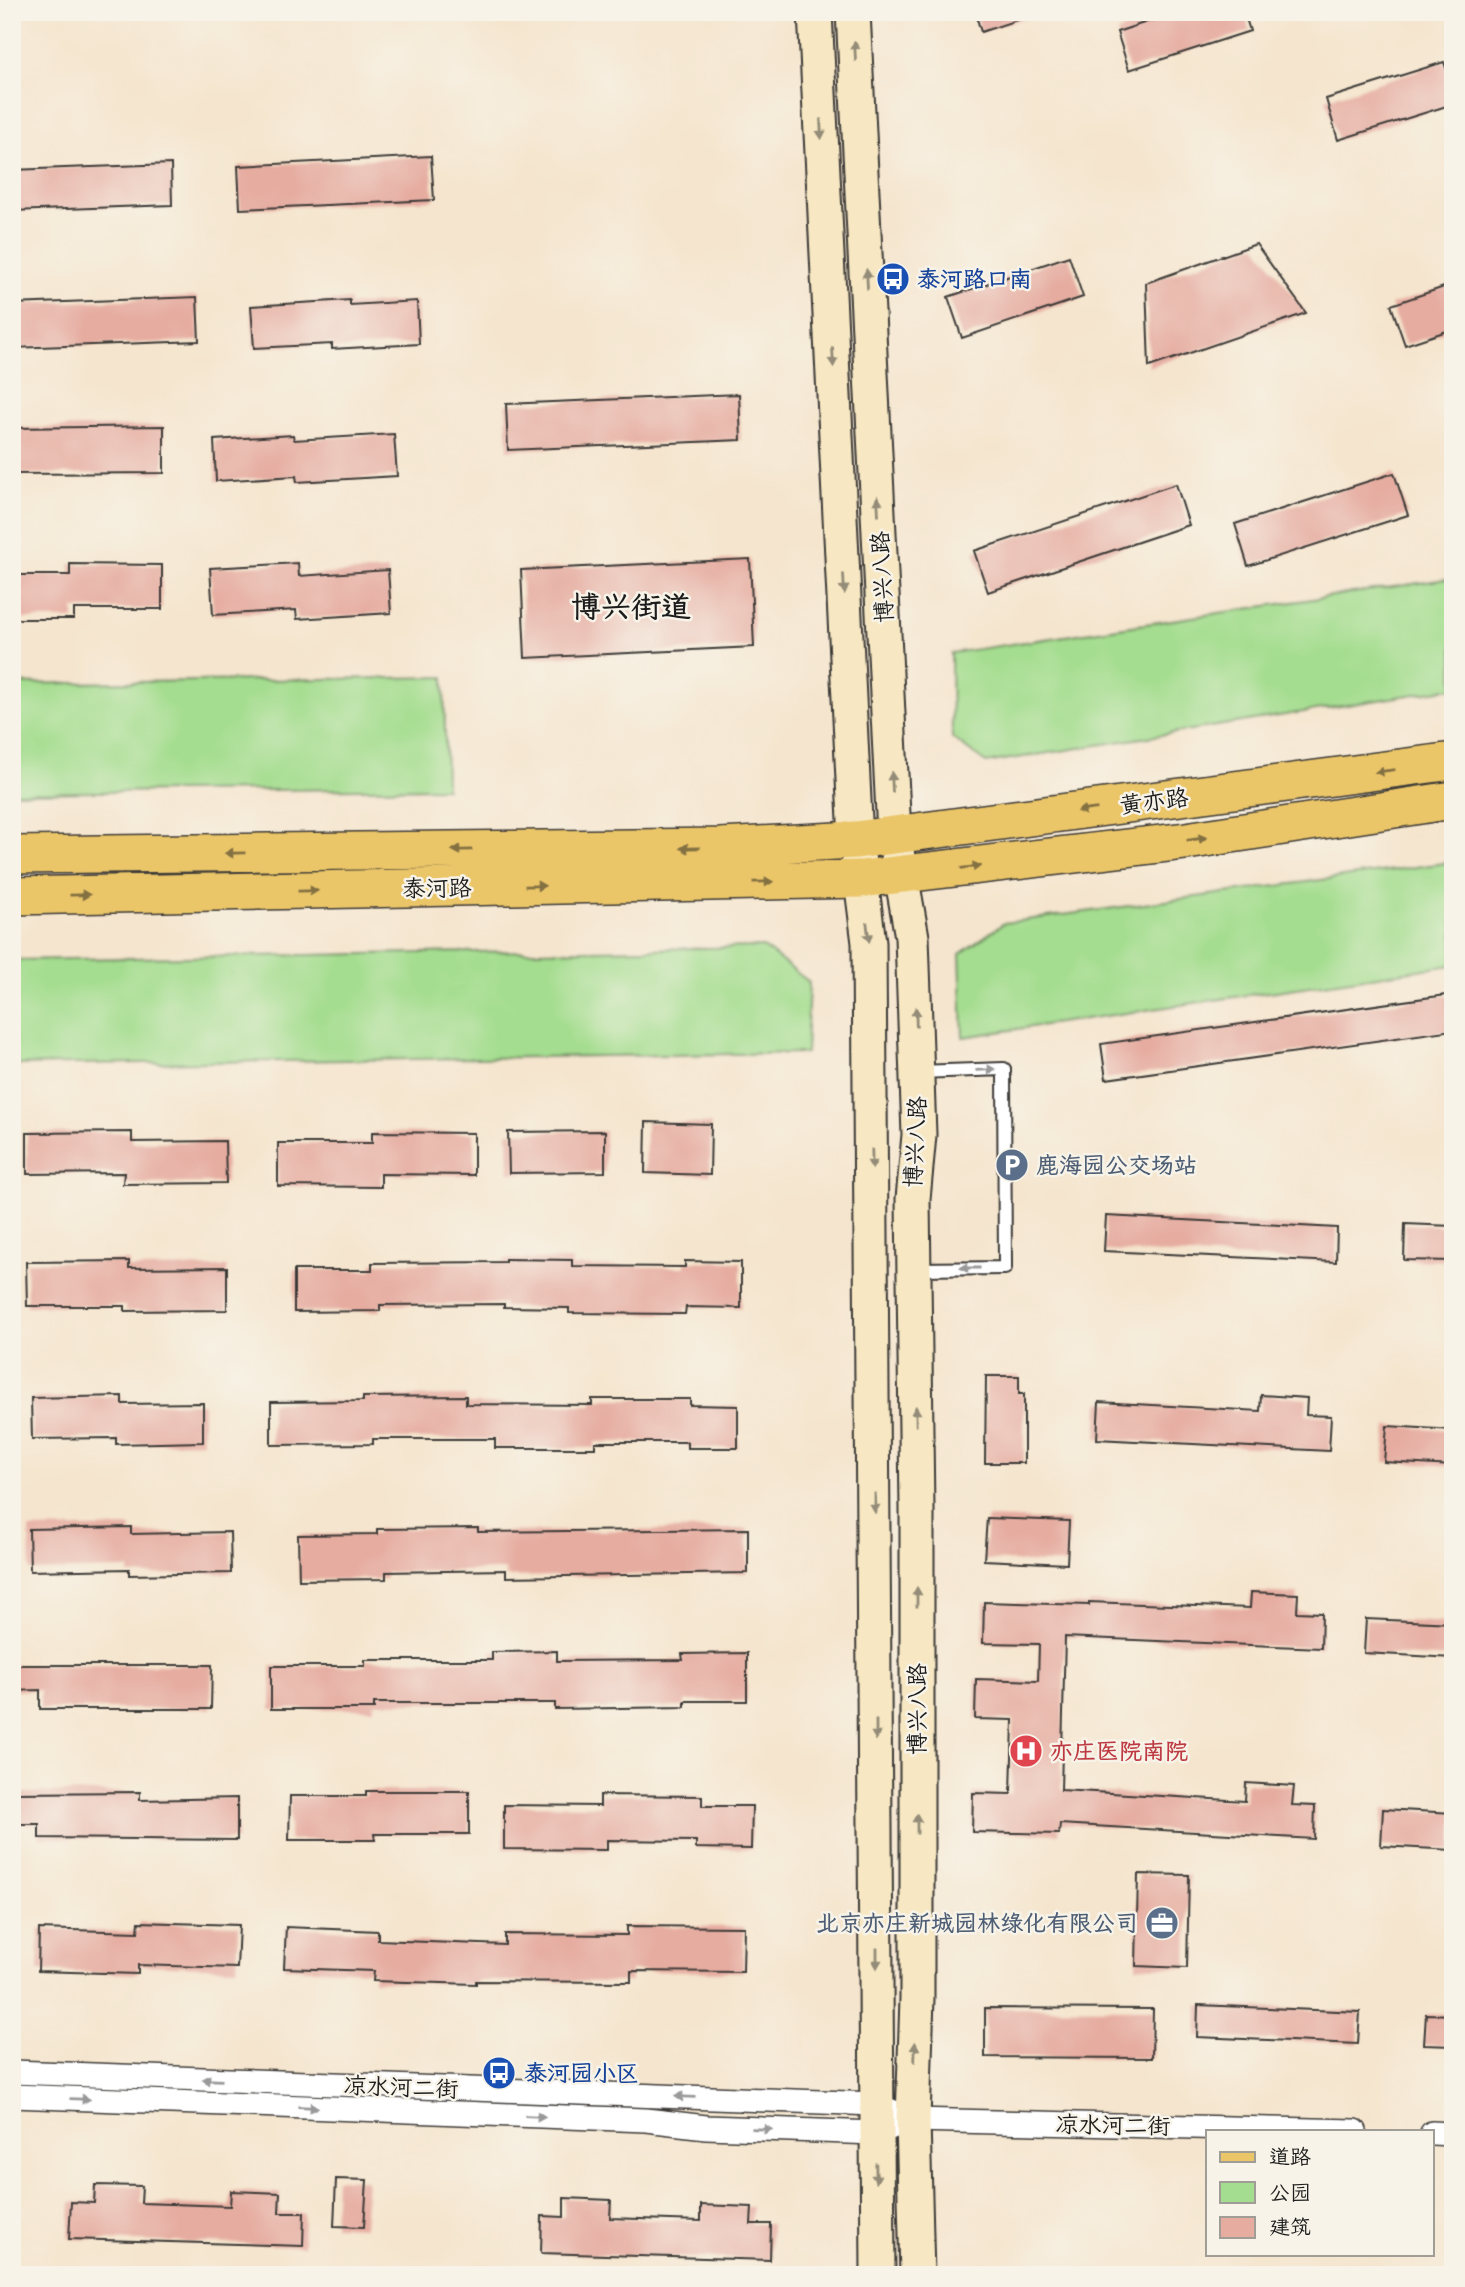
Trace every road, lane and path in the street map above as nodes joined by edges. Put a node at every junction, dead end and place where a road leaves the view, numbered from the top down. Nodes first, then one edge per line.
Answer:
1 (815, 12) edge
2 (853, 12) edge
3 (1453, 761) edge
4 (1453, 800) edge
5 (894, 834) junction
6 (856, 840) junction
7 (12, 855) edge
8 (903, 874) junction
9 (861, 879) junction
10 (12, 896) edge
11 (918, 1072) junction
12 (914, 1269) junction
13 (12, 2072) edge
14 (12, 2096) edge
15 (875, 2119) junction
16 (913, 2120) junction
17 (1314, 2130) edge
18 (1434, 2133) edge
19 (1453, 2134) edge
20 (878, 2275) edge
21 (917, 2275) edge

1 -> 6 street, 博兴八路
5 -> 2 street, 博兴八路
3 -> 5 main road, 黄亦路
8 -> 4 main road, 黄亦路
5 - 6 main road, 黄亦路
5 - 8 street, 博兴八路
6 -> 7 main road, 泰河路
6 - 9 street, 博兴八路
8 - 9 main road, 黄亦路
11 -> 8 street, 博兴八路
10 -> 9 main road, 泰河路
9 -> 15 street, 博兴八路
11 - 12 street, 博兴八路
11 -> 12 lane
16 -> 12 street, 博兴八路
15 -> 13 street, 凉水河二街
14 -> 15 street, 凉水河二街
15 - 16 street, 凉水河二街
15 -> 20 street, 博兴八路
16 - 17 street, 凉水河二街
16 - 21 street, 博兴八路
18 - 19 street

